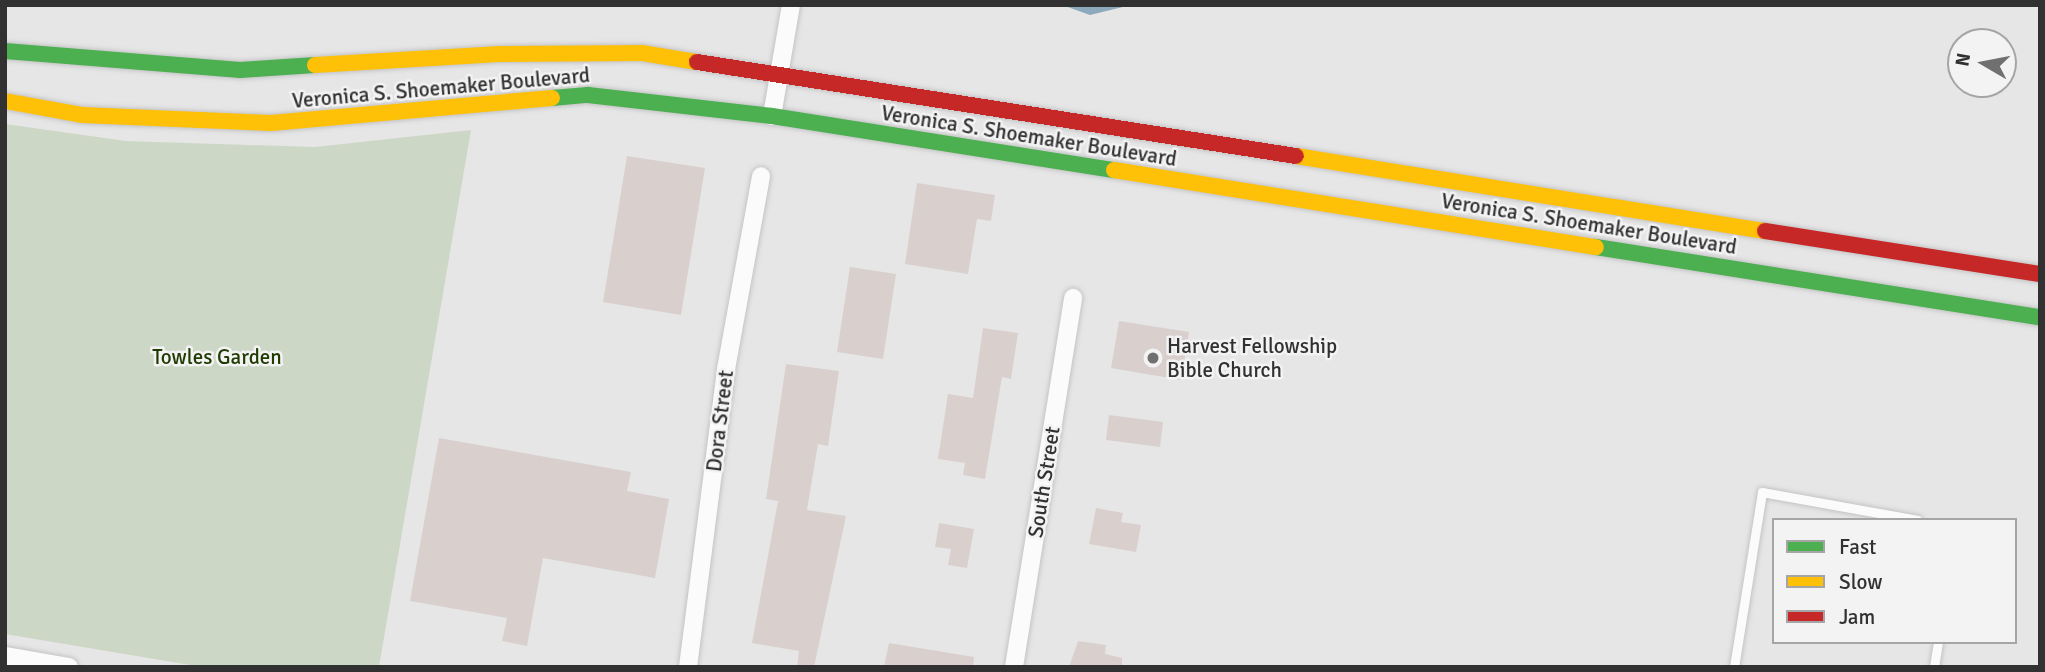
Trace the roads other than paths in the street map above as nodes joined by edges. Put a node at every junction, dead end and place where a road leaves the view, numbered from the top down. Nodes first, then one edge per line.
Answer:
1 (792, 5) edge
2 (5, 51) edge
3 (781, 71) junction
4 (5, 101) edge
5 (772, 116) junction
6 (761, 176) dead end
7 (2040, 274) edge
8 (1073, 298) dead end
9 (2040, 317) edge
10 (1907, 518) edge
11 (1938, 644) edge
12 (5, 656) edge
13 (34, 664) edge
14 (69, 667) edge
15 (688, 667) edge
16 (1014, 667) edge
17 (1734, 667) edge
18 (1934, 667) edge

1 - 3 street
2 - 3 street, Veronica S. Shoemaker Boulevard
3 - 5 street
3 - 7 street, Veronica S. Shoemaker Boulevard
4 - 5 street, Veronica S. Shoemaker Boulevard
5 - 9 street, Veronica S. Shoemaker Boulevard
6 - 15 street, Dora Street
8 - 16 street, South Street
10 - 17 lane
11 - 18 lane
12 - 13 street
13 - 14 street

